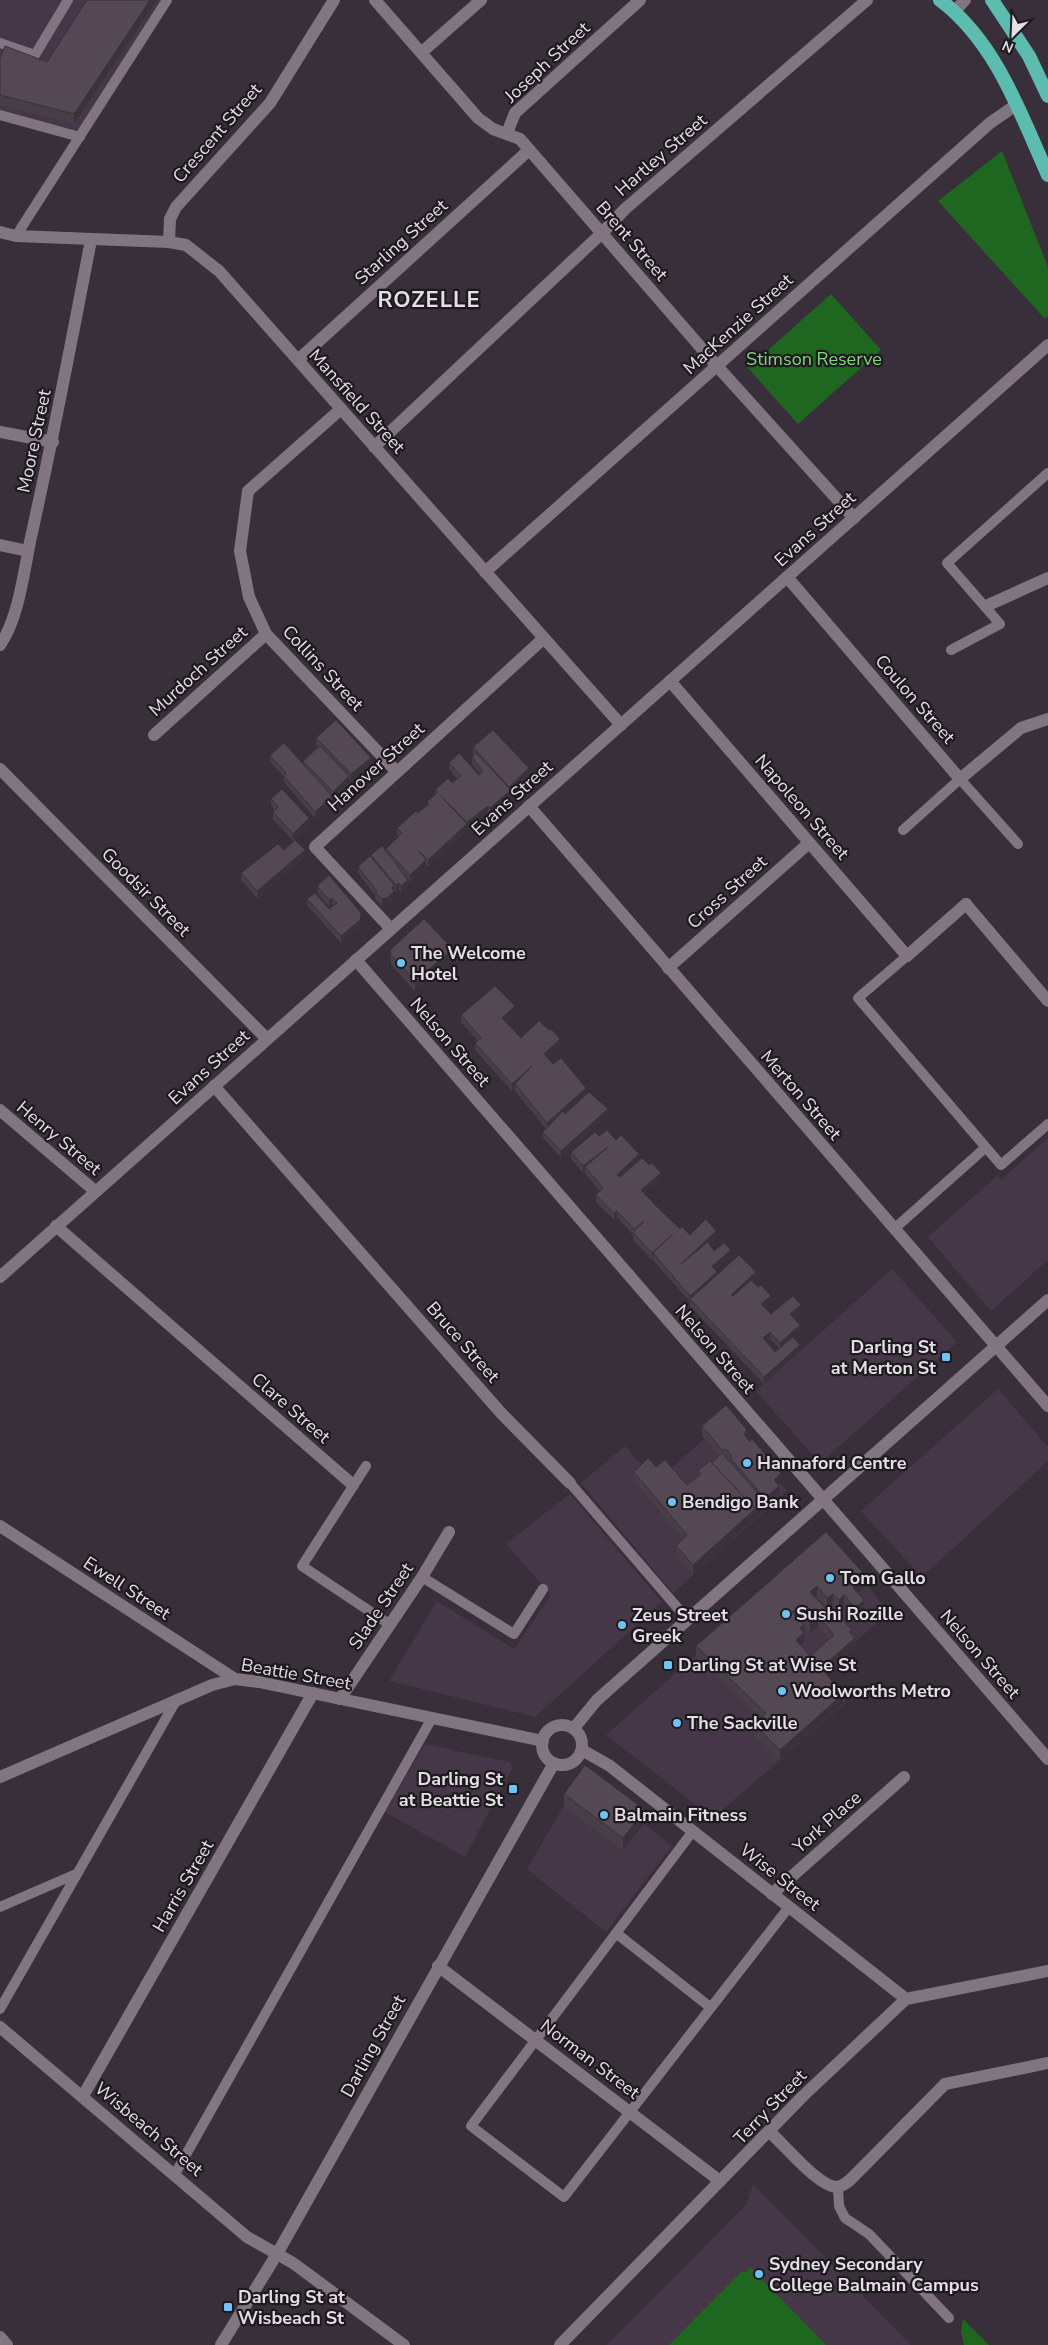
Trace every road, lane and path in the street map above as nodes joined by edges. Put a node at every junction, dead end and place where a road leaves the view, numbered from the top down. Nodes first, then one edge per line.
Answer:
1 (68, 0) edge
2 (168, 0) edge
3 (334, 0) edge
4 (375, 0) edge
5 (481, 0) edge
6 (640, 0) edge
7 (866, 0) edge
8 (940, 0) edge
9 (965, 0) edge
10 (992, 0) edge
11 (955, 11) junction
12 (0, 43) edge
13 (422, 52) junction
14 (1048, 96) edge
15 (1016, 105) junction
16 (0, 115) edge
17 (507, 133) junction
18 (80, 136) junction
19 (529, 150) junction
20 (1048, 175) edge
21 (0, 232) edge
22 (602, 233) junction
23 (16, 236) junction
24 (91, 240) junction
25 (169, 242) junction
26 (1048, 345) edge
27 (298, 360) junction
28 (717, 366) junction
29 (341, 409) junction
30 (0, 432) edge
31 (53, 442) junction
32 (374, 447) junction
33 (1048, 473) edge
34 (854, 518) junction
35 (0, 545) edge
36 (28, 551) junction
37 (485, 572) junction
38 (787, 577) junction
39 (1048, 578) edge
40 (986, 606) junction
41 (266, 634) junction
42 (544, 638) junction
43 (0, 646) edge
44 (951, 650) dead end
45 (670, 681) junction
46 (1048, 719) edge
47 (620, 725) junction
48 (154, 735) dead end
49 (0, 769) edge
50 (397, 772) junction
51 (960, 779) junction
52 (529, 806) junction
53 (903, 830) dead end
54 (809, 843) junction
55 (1018, 844) dead end
56 (391, 928) junction
57 (907, 956) junction
58 (356, 960) junction
59 (668, 968) junction
60 (1048, 1001) edge
61 (267, 1039) junction
62 (214, 1086) junction
63 (0, 1110) edge
64 (1048, 1124) edge
65 (985, 1148) junction
66 (95, 1191) junction
67 (56, 1226) junction
68 (894, 1229) junction
69 (0, 1277) edge
70 (1048, 1300) edge
71 (996, 1346) junction
72 (1048, 1406) edge
73 (366, 1466) dead end
74 (570, 1483) joint
75 (353, 1485) junction
76 (823, 1501) junction
77 (0, 1526) edge
78 (449, 1532) dead end
79 (422, 1577) junction
80 (543, 1589) dead end
81 (688, 1620) junction
82 (389, 1624) junction
83 (235, 1679) junction
84 (313, 1693) junction
85 (178, 1699) junction
86 (340, 1699) junction
87 (432, 1718) junction
88 (574, 1728) junction
89 (542, 1741) junction
90 (582, 1750) junction
91 (1048, 1759) edge
92 (554, 1763) junction
93 (0, 1777) edge
94 (904, 1777) dead end
95 (693, 1831) junction
96 (76, 1874) junction
97 (772, 1894) junction
98 (0, 1907) edge
99 (789, 1907) junction
100 (616, 1933) junction
101 (438, 1966) junction
102 (1048, 1971) edge
103 (906, 1999) junction
104 (710, 2007) junction
105 (0, 2009) edge
106 (0, 2027) edge
107 (535, 2039) junction
108 (1048, 2064) edge
109 (83, 2096) junction
110 (630, 2112) junction
111 (770, 2132) junction
112 (175, 2174) junction
113 (720, 2181) junction
114 (838, 2187) junction
115 (277, 2254) junction
116 (949, 2318) dead end
117 (0, 2337) edge
118 (397, 2343) edge
119 (7, 2345) edge
120 (221, 2345) edge
121 (560, 2345) edge

1 - 12 lane
2 - 18 lane
3 - 25 street, Crescent Street
4 - 13 street, Brent Street
5 - 13 street
6 - 17 street, Joseph Street
7 - 22 street, Hartley Street
8 - 11 highway
9 - 11 street
10 - 14 highway
11 - 15 highway
13 - 17 street, Brent Street
15 - 20 highway
15 - 28 street, MacKenzie Street
16 - 18 lane
17 - 19 street, Brent Street
18 - 23 lane
19 - 22 street, Brent Street
19 - 27 street, Starling Street
21 - 23 street, Mansfield Street
22 - 28 street, Brent Street
22 - 32 street, Hartley Street
23 - 24 street, Mansfield Street
24 - 25 street, Mansfield Street
24 - 31 street, Moore Street
25 - 27 street, Mansfield Street
26 - 34 street, Evans Street
27 - 29 street, Mansfield Street
28 - 34 street, Brent Street
28 - 37 street, MacKenzie Street
29 - 32 street, Mansfield Street
29 - 41 street, Collins Street
30 - 31 street
31 - 36 street, Moore Street
32 - 37 street, Mansfield Street
33 - 40 lane
34 - 38 street, Evans Street
35 - 36 street
36 - 43 street, Moore Street
37 - 42 street, Mansfield Street
38 - 45 street, Evans Street
38 - 51 street, Coulon Street
39 - 40 street
40 - 44 lane
41 - 48 street, Murdoch Street
41 - 50 street, Collins Street
42 - 47 street, Mansfield Street
42 - 50 street, Hanover Street
45 - 47 street, Evans Street
45 - 54 street, Napoleon Street
46 - 51 street
47 - 52 street, Evans Street
49 - 61 street, Goodsir Street
50 - 56 street, Hanover Street
51 - 53 lane
51 - 55 lane, Coulon Street
52 - 56 street, Evans Street
52 - 59 street, Merton Street
54 - 57 street, Napoleon Street
54 - 59 street, Cross Street
56 - 58 street, Evans Street
57 - 60 street
57 - 65 lane
58 - 61 street, Evans Street
58 - 76 street, Nelson Street
59 - 68 street, Merton Street
61 - 62 street, Evans Street
62 - 66 street, Evans Street
62 - 74 street, Bruce Street
63 - 66 street, Henry Street
64 - 65 lane
65 - 68 lane
66 - 67 street, Evans Street
67 - 69 street, Evans Street
67 - 75 street, Clare Street
68 - 71 street, Merton Street
70 - 71 street
71 - 72 street, Merton Street
71 - 76 street
73 - 75 lane
74 - 81 lane, Bruce Street
75 - 82 lane
76 - 81 street
76 - 91 street, Nelson Street
77 - 83 street, Ewell Street
78 - 79 street, Slade Street
79 - 80 lane
79 - 82 street, Slade Street
81 - 88 street
82 - 86 street, Slade Street
83 - 84 street, Beattie Street
83 - 85 street, Beattie Street
84 - 86 street, Beattie Street
84 - 109 street, Harris Street
85 - 93 street, Beattie Street
85 - 96 lane
86 - 87 street, Beattie Street
87 - 89 street, Beattie Street
87 - 112 lane
88 - 89 street
88 - 90 street
89 - 92 street
90 - 92 street
90 - 95 street, Wise Street
92 - 101 street, Darling Street
94 - 97 street, York Place
95 - 97 street, Wise Street
95 - 100 lane
96 - 98 lane
96 - 105 lane
97 - 99 street, Wise Street
99 - 103 street, Wise Street
99 - 104 lane
100 - 104 lane
100 - 107 lane
101 - 107 street, Norman Street
101 - 115 street, Darling Street
102 - 103 street
103 - 111 street, Terry Street
104 - 110 lane
106 - 109 street, Wisbeach Street
107 - 110 street, Norman Street
107 - 110 lane
108 - 114 street
109 - 112 street, Wisbeach Street
110 - 113 street, Norman Street
111 - 113 street, Terry Street
111 - 114 street
112 - 115 street, Wisbeach Street
113 - 121 street, Terry Street
114 - 116 lane
115 - 118 street, Wisbeach Street
115 - 120 street, Darling Street
117 - 119 street

